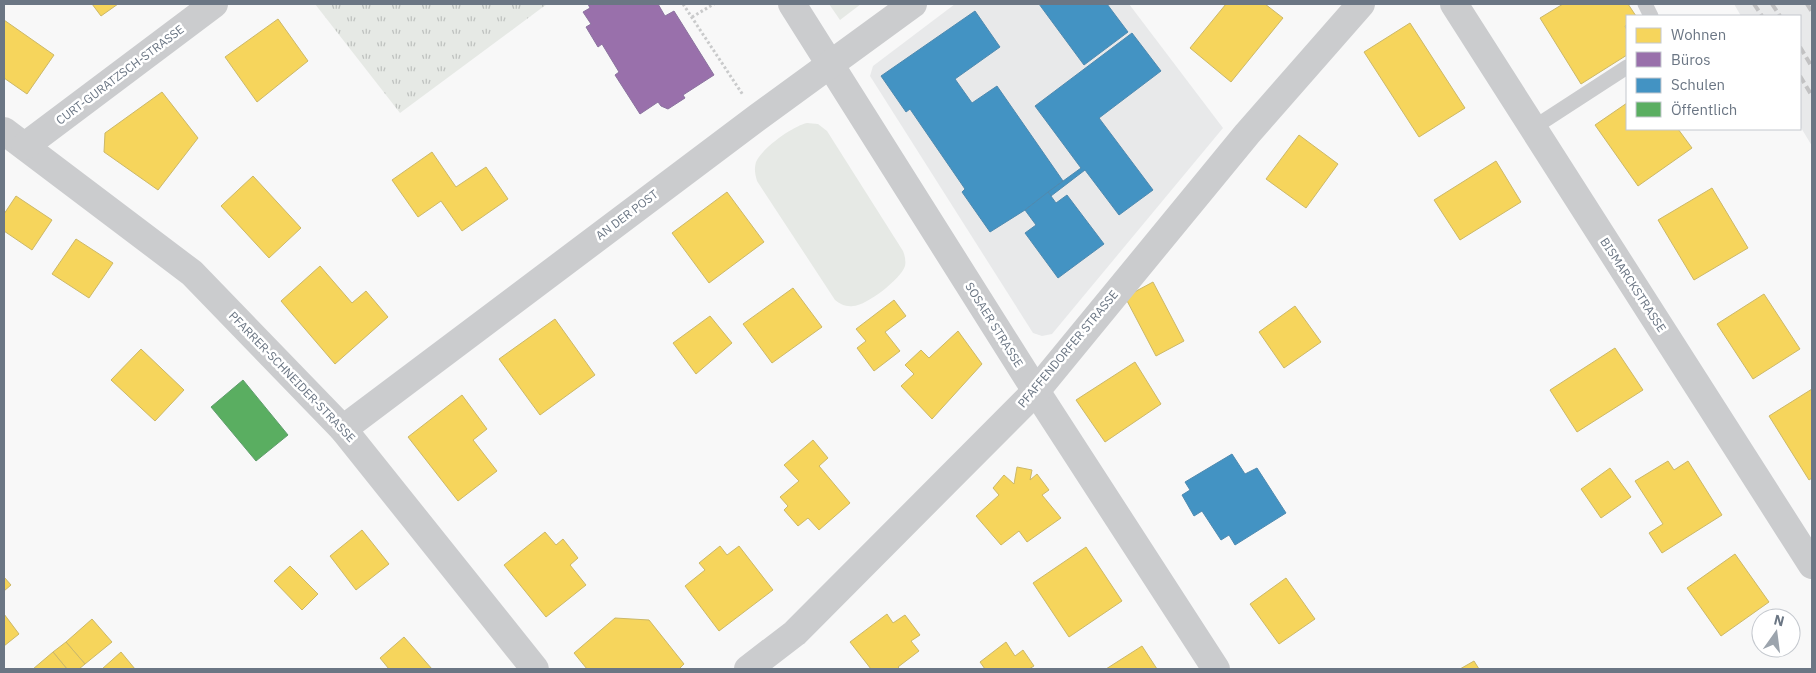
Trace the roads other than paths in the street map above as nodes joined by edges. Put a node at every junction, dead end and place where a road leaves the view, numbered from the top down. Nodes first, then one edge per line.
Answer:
1 (214, 4) edge
2 (792, 4) edge
3 (913, 4) edge
4 (1361, 4) edge
5 (1454, 4) edge
6 (1644, 4) edge
7 (1651, 15) edge
8 (831, 65) junction
9 (1626, 68) edge
10 (1533, 128) junction
11 (4, 131) edge
12 (25, 146) junction
13 (1036, 391) junction
14 (343, 429) junction
15 (1812, 565) edge
16 (535, 669) edge
17 (748, 669) edge
18 (1216, 669) edge

1 - 12 street, CURT-GURATZSCH-STRASSE
2 - 8 street, SOSAER STRASSE
3 - 8 street, AN DER POST
4 - 13 street, PFAFFENDORFER STRASSE
5 - 10 street, BISMARCKSTRASSE
6 - 7 lane
8 - 13 street, SOSAER STRASSE
8 - 14 street, AN DER POST
9 - 10 lane
10 - 15 street, BISMARCKSTRASSE
11 - 12 street, PFARRER-SCHNEIDER-STRASSE
12 - 14 street, PFARRER-SCHNEIDER-STRASSE
13 - 17 street, PFAFFENDORFER STRASSE
13 - 18 street, SOSAER STRASSE
14 - 16 street, PFARRER-SCHNEIDER-STRASSE

